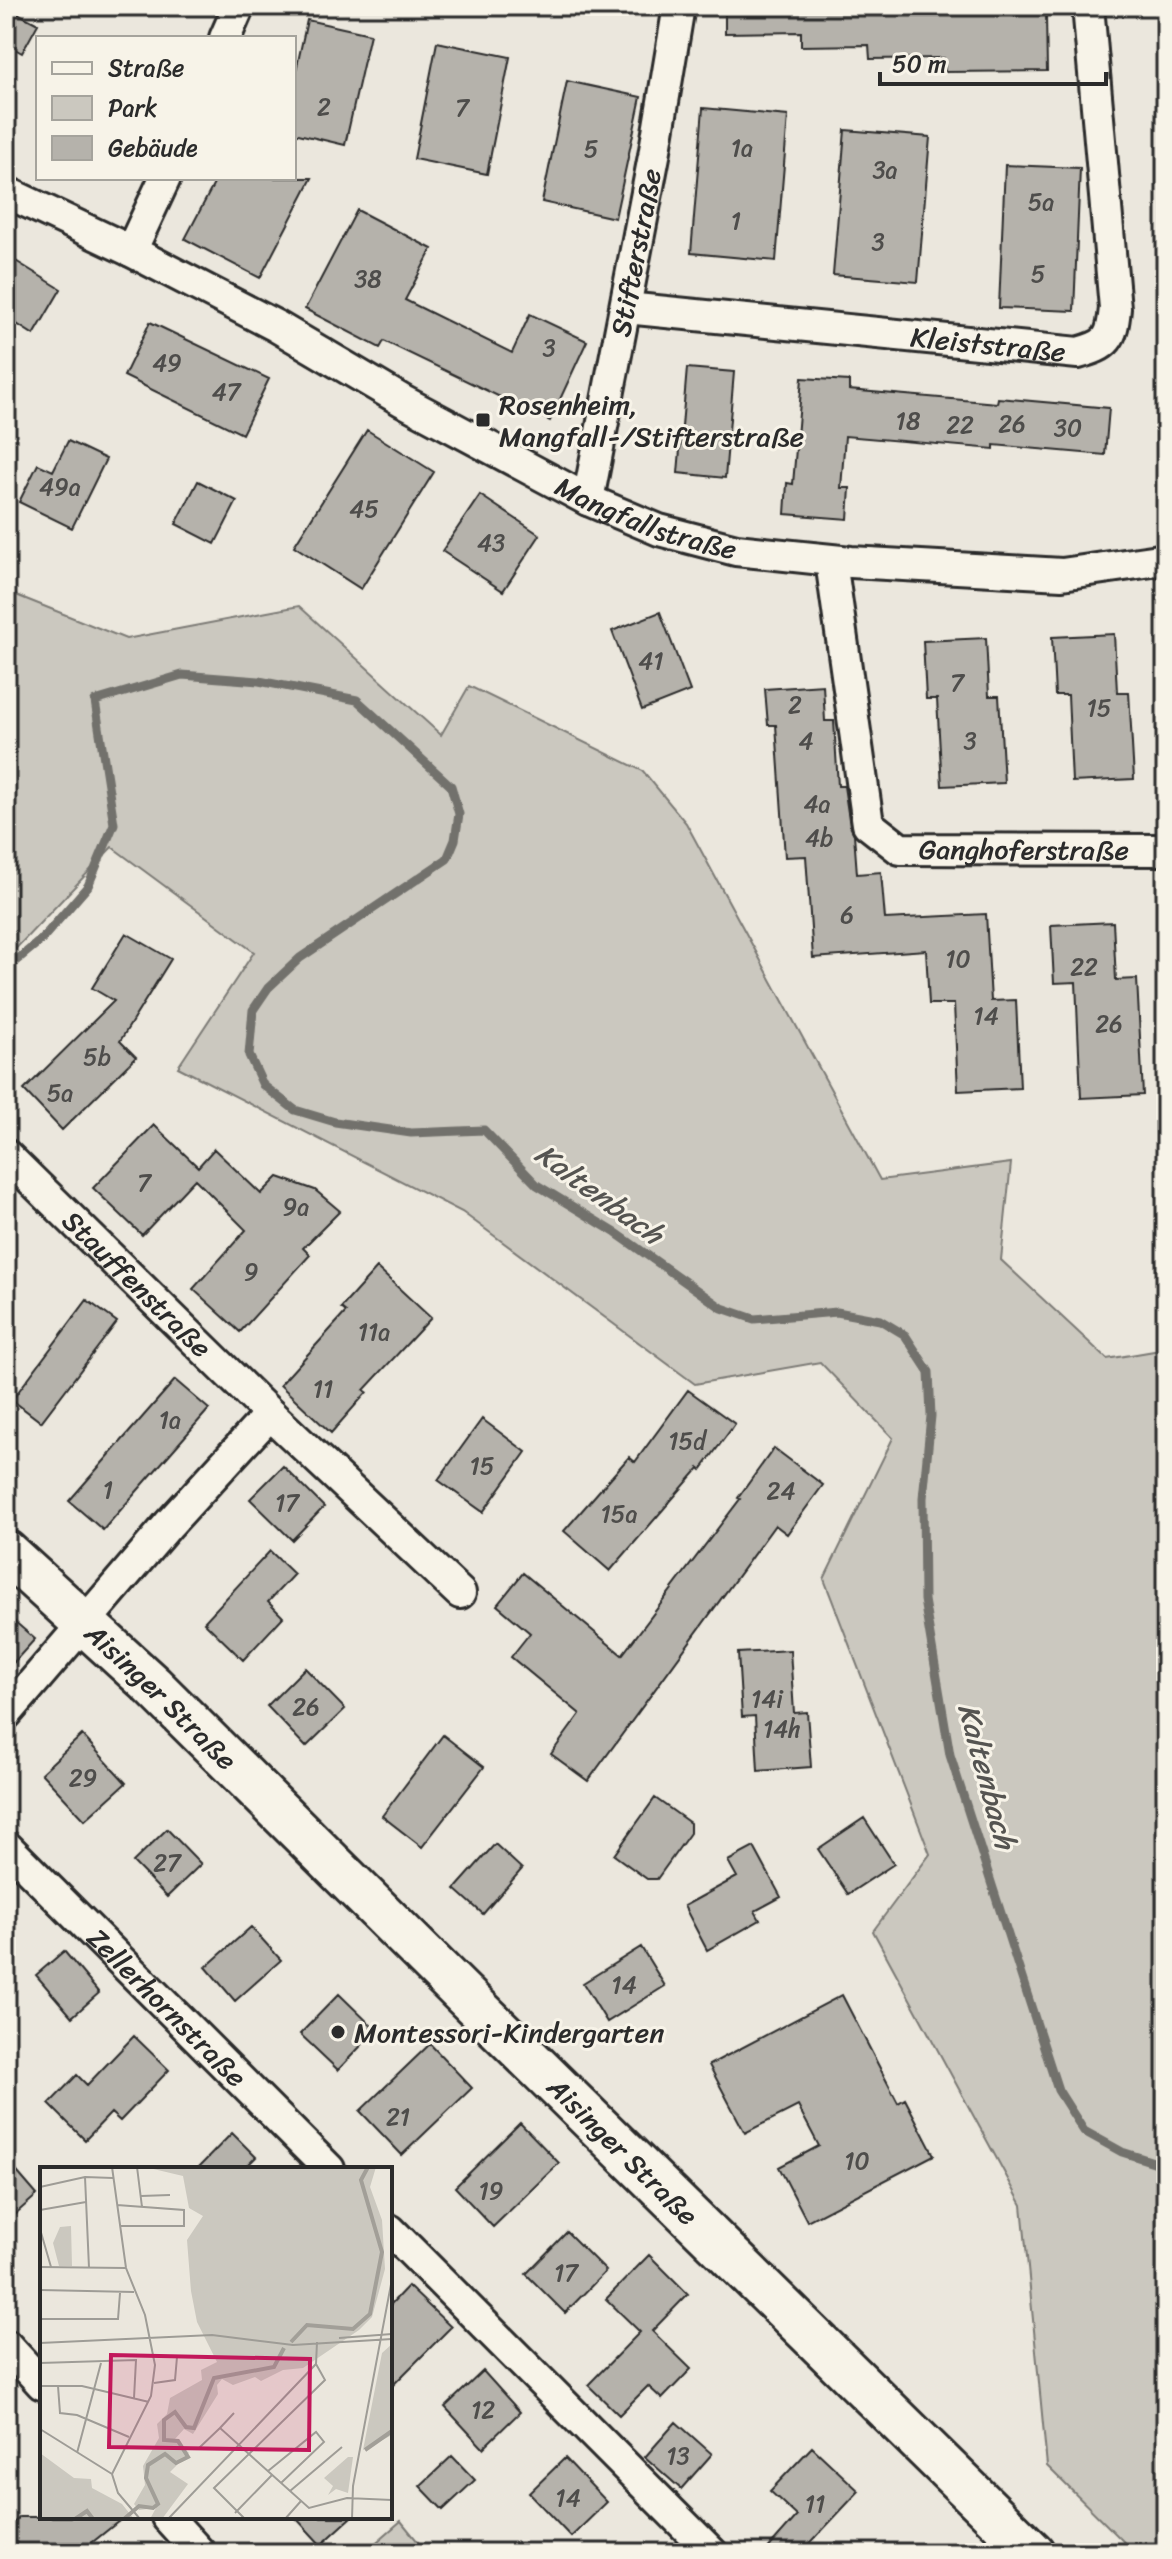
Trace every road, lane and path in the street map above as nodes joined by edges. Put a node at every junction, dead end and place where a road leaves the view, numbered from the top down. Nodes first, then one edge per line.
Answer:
1 (239, 6) edge
2 (679, 6) edge
3 (1088, 6) edge
4 (226, 36) edge
5 (164, 180) edge
6 (6, 192) edge
7 (131, 251) junction
8 (626, 308) junction
9 (588, 500) junction
10 (1166, 559) edge
11 (831, 561) junction
12 (1166, 850) edge
13 (6, 1155) edge
14 (270, 1414) junction
15 (6, 1552) edge
16 (460, 1593) dead end
17 (84, 1625) junction
18 (6, 1714) edge
19 (6, 1846) edge
20 (327, 2167) edge
21 (392, 2232) edge
22 (6, 2345) edge
23 (40, 2382) edge
24 (169, 2519) edge
25 (200, 2553) edge
26 (712, 2553) edge
27 (1033, 2553) edge

1 - 4 street
2 - 8 street, Stifterstraße
3 - 8 street, Kleiststraße
5 - 7 street
6 - 7 street, Mangfallstraße
7 - 9 street, Mangfallstraße
8 - 9 street, Stifterstraße
9 - 11 street, Mangfallstraße
10 - 11 street, Mangfallstraße
11 - 12 street, Ganghoferstraße
13 - 14 street, Stauffenstraße
14 - 16 street, Stauffenstraße
14 - 17 street
15 - 17 main road, Aisinger Straße
17 - 18 street
17 - 27 main road, Aisinger Straße
19 - 20 street, Zellerhornstraße
21 - 26 street
22 - 23 street
24 - 25 street

